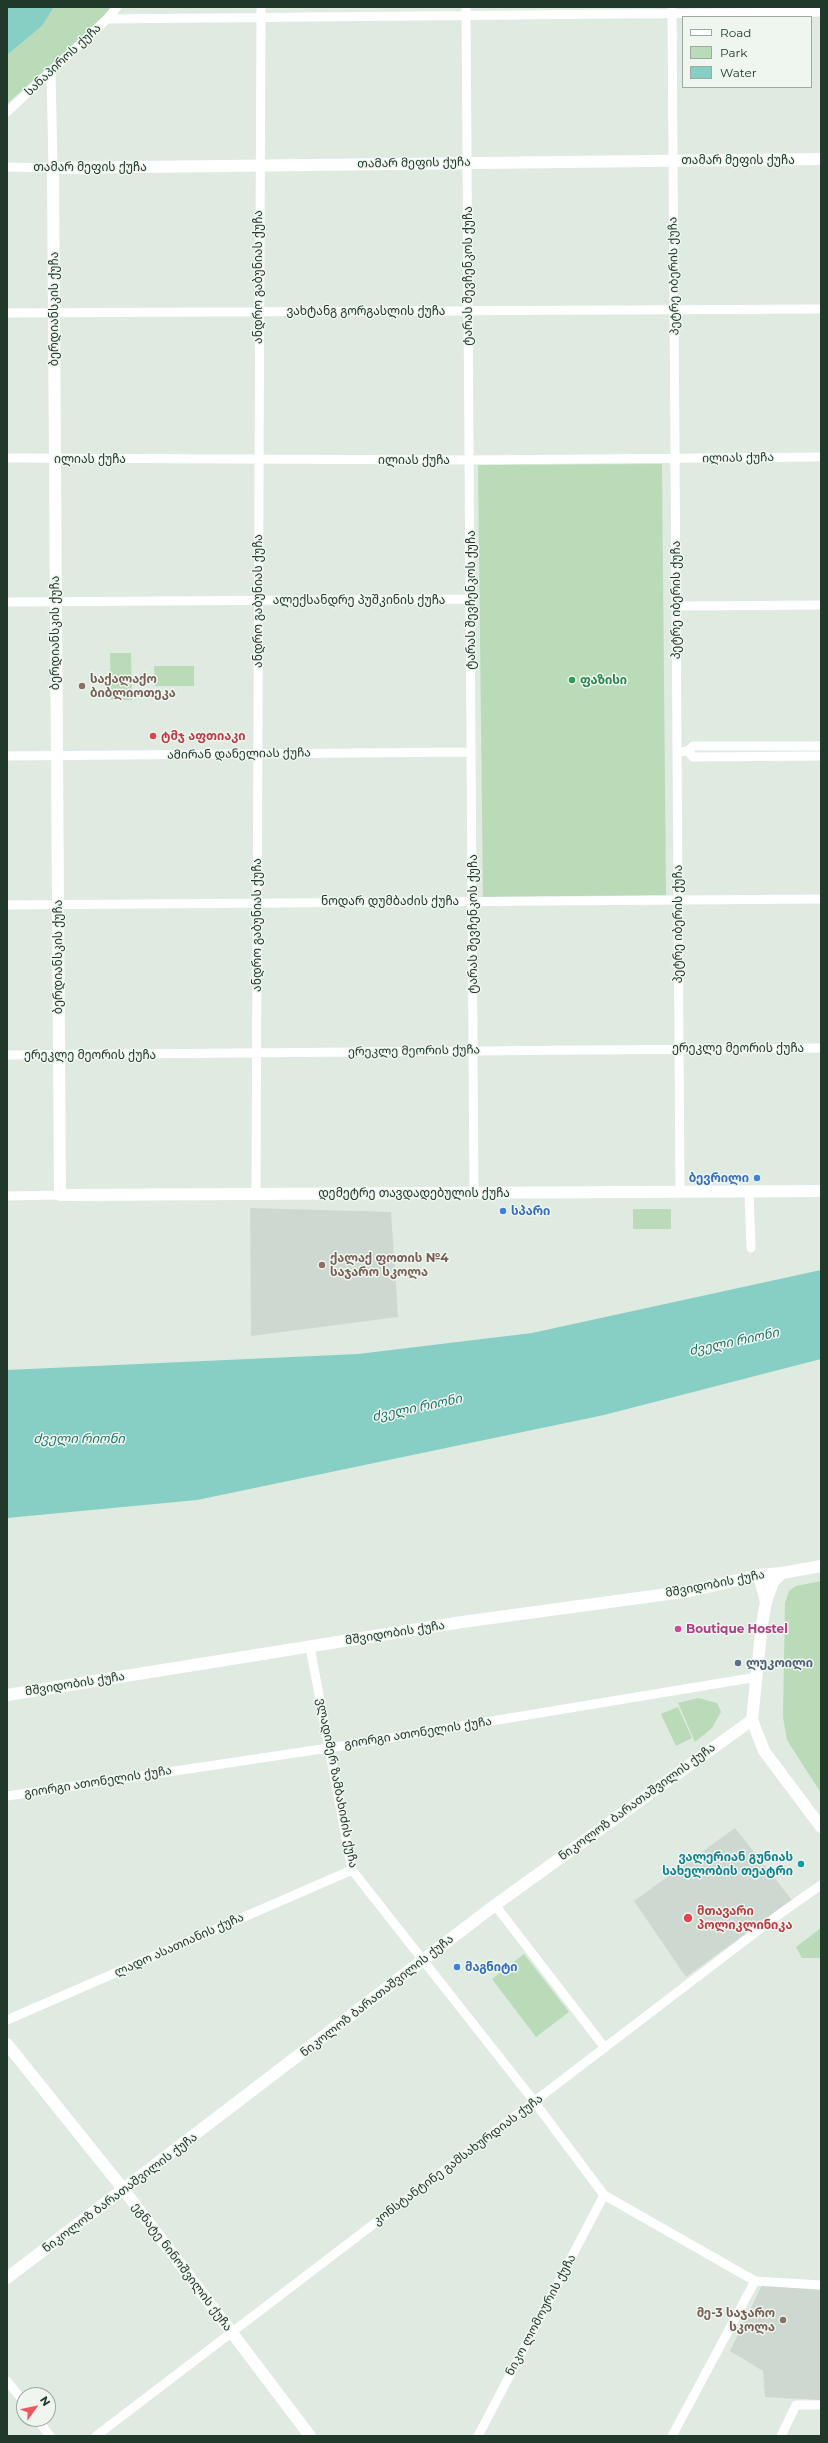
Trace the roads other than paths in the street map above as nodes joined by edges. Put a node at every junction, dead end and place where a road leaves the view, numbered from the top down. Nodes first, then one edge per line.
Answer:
1 (117, 7) edge
2 (261, 7) edge
3 (672, 10) edge
4 (466, 11) edge
5 (821, 12) edge
6 (262, 17) junction
7 (107, 19) junction
8 (51, 71) junction
9 (7, 112) edge
10 (821, 159) edge
11 (673, 160) junction
12 (468, 162) junction
13 (259, 166) junction
14 (7, 167) edge
15 (53, 168) junction
16 (675, 309) junction
17 (821, 309) edge
18 (468, 310) junction
19 (7, 312) edge
20 (258, 312) junction
21 (54, 314) junction
22 (821, 457) edge
23 (7, 458) edge
24 (676, 458) junction
25 (54, 459) junction
26 (258, 459) junction
27 (470, 460) junction
28 (470, 599) junction
29 (258, 600) junction
30 (55, 601) junction
31 (7, 602) edge
32 (821, 605) edge
33 (676, 606) junction
34 (821, 746) edge
35 (688, 751) junction
36 (472, 752) junction
37 (677, 752) junction
38 (257, 753) junction
39 (56, 755) junction
40 (7, 756) edge
41 (821, 756) edge
42 (821, 899) edge
43 (678, 900) junction
44 (473, 901) junction
45 (257, 902) junction
46 (7, 905) edge
47 (58, 905) junction
48 (821, 1048) edge
49 (679, 1049) junction
50 (474, 1050) junction
51 (256, 1053) junction
52 (58, 1055) junction
53 (7, 1056) edge
54 (821, 1191) edge
55 (680, 1192) junction
56 (749, 1192) junction
57 (474, 1193) junction
58 (256, 1194) junction
59 (60, 1195) junction
60 (7, 1196) edge
61 (751, 1248) dead end
62 (821, 1566) edge
63 (782, 1573) junction
64 (759, 1575) junction
65 (766, 1602) junction
66 (310, 1647) junction
67 (757, 1677) junction
68 (7, 1694) edge
69 (752, 1720) junction
70 (329, 1748) junction
71 (7, 1796) edge
72 (821, 1827) edge
73 (352, 1870) junction
74 (821, 1885) edge
75 (495, 1905) junction
76 (425, 1960) junction
77 (7, 2020) edge
78 (7, 2044) edge
79 (604, 2048) junction
80 (534, 2102) junction
81 (124, 2190) junction
82 (604, 2195) junction
83 (7, 2278) edge
84 (755, 2281) junction
85 (821, 2284) edge
86 (232, 2333) junction
87 (7, 2380) edge
88 (16, 2392) edge
89 (821, 2406) edge
90 (43, 2427) edge
91 (50, 2436) edge
92 (96, 2436) edge
93 (310, 2436) edge
94 (478, 2436) edge
95 (672, 2436) edge
96 (781, 2436) edge

1 - 7 street, სანაპიროს ქუჩა
2 - 6 street, ანდრო გაბუნიას ქუჩა
3 - 4 street
3 - 5 street
3 - 11 street, პეტრე იბერის ქუჩა
4 - 6 street
4 - 12 street, ტარას შევჩენკოს ქუჩა
6 - 7 street
6 - 13 street, ანდრო გაბუნიას ქუჩა
7 - 8 street, სანაპიროს ქუჩა
8 - 9 street, სანაპიროს ქუჩა
8 - 15 street, ბერდიანსკის ქუჩა
10 - 11 street, თამარ მეფის ქუჩა
11 - 12 street, თამარ მეფის ქუჩა
11 - 16 street, პეტრე იბერის ქუჩა
12 - 13 street, თამარ მეფის ქუჩა
12 - 18 street, ტარას შევჩენკოს ქუჩა
13 - 15 street, თამარ მეფის ქუჩა
13 - 20 street, ანდრო გაბუნიას ქუჩა
14 - 15 street, თამარ მეფის ქუჩა
15 - 21 street, ბერდიანსკის ქუჩა
16 - 17 street, ვახტანგ გორგასლის ქუჩა
16 - 18 street, ვახტანგ გორგასლის ქუჩა
16 - 24 street, პეტრე იბერის ქუჩა
18 - 20 street, ვახტანგ გორგასლის ქუჩა
18 - 27 street, ტარას შევჩენკოს ქუჩა
19 - 21 street, ვახტანგ გორგასლის ქუჩა
20 - 21 street, ვახტანგ გორგასლის ქუჩა
20 - 26 street, ანდრო გაბუნიას ქუჩა
21 - 25 street, ბერდიანსკის ქუჩა
22 - 24 street, ილიას ქუჩა
23 - 25 street, ილიას ქუჩა
24 - 27 street, ილიას ქუჩა
24 - 33 street, პეტრე იბერის ქუჩა
25 - 26 street, ილიას ქუჩა
25 - 30 street, ბერდიანსკის ქუჩა
26 - 27 street, ილიას ქუჩა
26 - 29 street, ანდრო გაბუნიას ქუჩა
27 - 28 street, ტარას შევჩენკოს ქუჩა
28 - 29 street, ალექსანდრე პუშკინის ქუჩა
28 - 36 street, ტარას შევჩენკოს ქუჩა
29 - 30 street, ალექსანდრე პუშკინის ქუჩა
29 - 38 street, ანდრო გაბუნიას ქუჩა
30 - 31 street, ალექსანდრე პუშკინის ქუჩა
30 - 39 street, ბერდიანსკის ქუჩა
32 - 33 street
33 - 37 street, პეტრე იბერის ქუჩა
34 - 35 street
35 - 37 street
35 - 41 street
36 - 38 street, ამირან დანელიას ქუჩა
36 - 44 street, ტარას შევჩენკოს ქუჩა
37 - 43 street, პეტრე იბერის ქუჩა
38 - 39 street, ამირან დანელიას ქუჩა
38 - 45 street, ანდრო გაბუნიას ქუჩა
39 - 40 street, ამირან დანელიას ქუჩა
39 - 47 street, ბერდიანსკის ქუჩა
42 - 43 street, ნოდარ დუმბაძის ქუჩა
43 - 44 street, ნოდარ დუმბაძის ქუჩა
43 - 49 street, პეტრე იბერის ქუჩა
44 - 45 street, ნოდარ დუმბაძის ქუჩა
44 - 50 street, ტარას შევჩენკოს ქუჩა
45 - 47 street, ნოდარ დუმბაძის ქუჩა
45 - 51 street, ანდრო გაბუნიას ქუჩა
46 - 47 street, ნოდარ დუმბაძის ქუჩა
47 - 52 street, ბერდიანსკის ქუჩა
48 - 49 street, ერეკლე მეორის ქუჩა
49 - 50 street, ერეკლე მეორის ქუჩა
49 - 55 street, პეტრე იბერის ქუჩა
50 - 51 street, ერეკლე მეორის ქუჩა
50 - 57 street, ტარას შევჩენკოს ქუჩა
51 - 52 street, ერეკლე მეორის ქუჩა
51 - 58 street, ანდრო გაბუნიას ქუჩა
52 - 53 street, ერეკლე მეორის ქუჩა
52 - 59 street, ბერდიანსკის ქუჩა
54 - 56 street, დემეტრე თავდადებულის ქუჩა
55 - 56 street, დემეტრე თავდადებულის ქუჩა
55 - 57 street, დემეტრე თავდადებულის ქუჩა
56 - 61 street
57 - 58 street, დემეტრე თავდადებულის ქუჩა
58 - 59 street, დემეტრე თავდადებულის ქუჩა
59 - 60 street, დემეტრე თავდადებულის ქუჩა
62 - 63 street, მშვიდობის ქუჩა
63 - 64 street, მშვიდობის ქუჩა
63 - 65 street
64 - 65 street
64 - 66 street, მშვიდობის ქუჩა
65 - 67 street
66 - 68 street, მშვიდობის ქუჩა
66 - 70 street, ვლადიმერ ზამბახიძის ქუჩა
67 - 69 street
67 - 70 street, გიორგი ათონელის ქუჩა
69 - 72 street
69 - 75 street, ნიკოლოზ ბარათაშვილის ქუჩა
70 - 71 street, გიორგი ათონელის ქუჩა
70 - 73 street, ვლადიმერ ზამბახიძის ქუჩა
73 - 76 street, ვლადიმერ ზამბახიძის ქუჩა
73 - 77 street, ლადო ასათიანის ქუჩა
74 - 79 street, კონსტანტინე გამსახურდიას ქუჩა
75 - 76 street, ნიკოლოზ ბარათაშვილის ქუჩა
75 - 79 street
76 - 80 street, ვლადიმერ ზამბახიძის ქუჩა
76 - 81 street, ნიკოლოზ ბარათაშვილის ქუჩა
78 - 81 street, ეგნატე ნინოშვილის ქუჩა
79 - 80 street, კონსტანტინე გამსახურდიას ქუჩა
80 - 82 street, ვლადიმერ ზამბახიძის ქუჩა
80 - 86 street, კონსტანტინე გამსახურდიას ქუჩა
81 - 83 street, ნიკოლოზ ბარათაშვილის ქუჩა
81 - 86 street, ეგნატე ნინოშვილის ქუჩა
82 - 84 street, ვლადიმერ ზამბახიძის ქუჩა
82 - 94 street, ნიკო ლომოურის ქუჩა
84 - 85 street, ვლადიმერ ზამბახიძის ქუჩა
84 - 95 street
86 - 92 street, კონსტანტინე გამსახურდიას ქუჩა
86 - 93 street, ეგნატე ნინოშვილის ქუჩა
87 - 88 street
89 - 96 street
90 - 91 street

